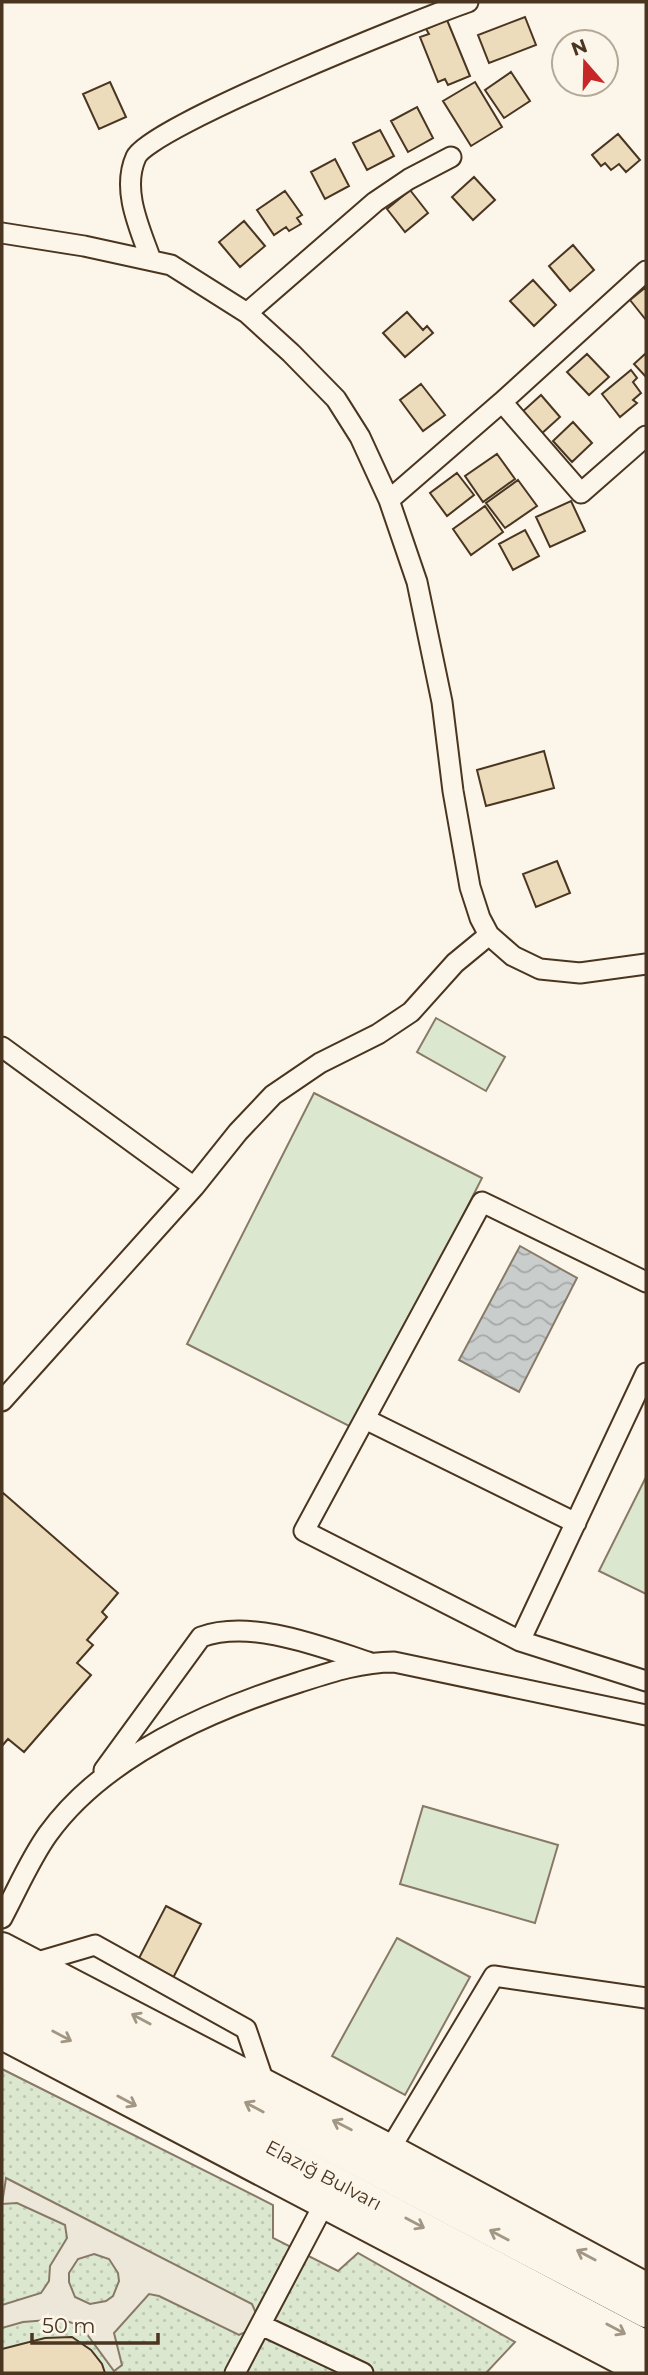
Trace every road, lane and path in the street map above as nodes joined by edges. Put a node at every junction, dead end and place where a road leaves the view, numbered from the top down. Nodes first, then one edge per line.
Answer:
1 (468, 2) edge
2 (451, 157) dead end
3 (2, 233) edge
4 (151, 260) junction
5 (646, 271) edge
6 (247, 313) junction
7 (502, 402) junction
8 (646, 436) edge
9 (389, 500) junction
10 (489, 935) junction
11 (646, 964) edge
12 (2, 1047) edge
13 (194, 1187) junction
14 (646, 1282) edge
15 (646, 1373) edge
16 (2, 1401) edge
17 (365, 1419) junction
18 (576, 1523) junction
19 (520, 1641) junction
20 (368, 1662) junction
21 (646, 1681) edge
22 (646, 1715) edge
23 (90, 1788) junction
24 (2, 1918) edge
25 (2, 1947) edge
26 (34, 1963) junction
27 (2, 1975) edge
28 (646, 1998) edge
29 (2, 2005) edge
30 (2, 2035) edge
31 (265, 2085) junction
32 (390, 2149) junction
33 (324, 2204) junction
34 (646, 2287) edge
35 (646, 2313) edge
36 (261, 2325) junction
37 (646, 2345) edge
38 (646, 2372) edge
39 (234, 2373) edge
40 (363, 2373) edge

1 - 4 street
2 - 6 street
3 - 4 street
4 - 6 street
5 - 7 street
6 - 9 street
7 - 8 street
7 - 9 street
9 - 10 street
10 - 11 street
10 - 13 street
12 - 13 street
13 - 16 street
14 - 17 street
15 - 18 street
17 - 18 street
17 - 19 street
18 - 19 street
19 - 21 street
20 - 22 street
20 - 23 street
20 - 23 street
23 - 24 street
25 - 26 highway
31 -> 26 highway
26 - 31 street
35 -> 27 highway, Elazığ Bulvarı
28 - 32 street
29 -> 37 highway, Elazığ Bulvarı
30 -> 33 highway
32 -> 31 highway
34 -> 32 highway
33 - 36 street
33 - 38 highway
36 - 39 street
36 - 40 street

